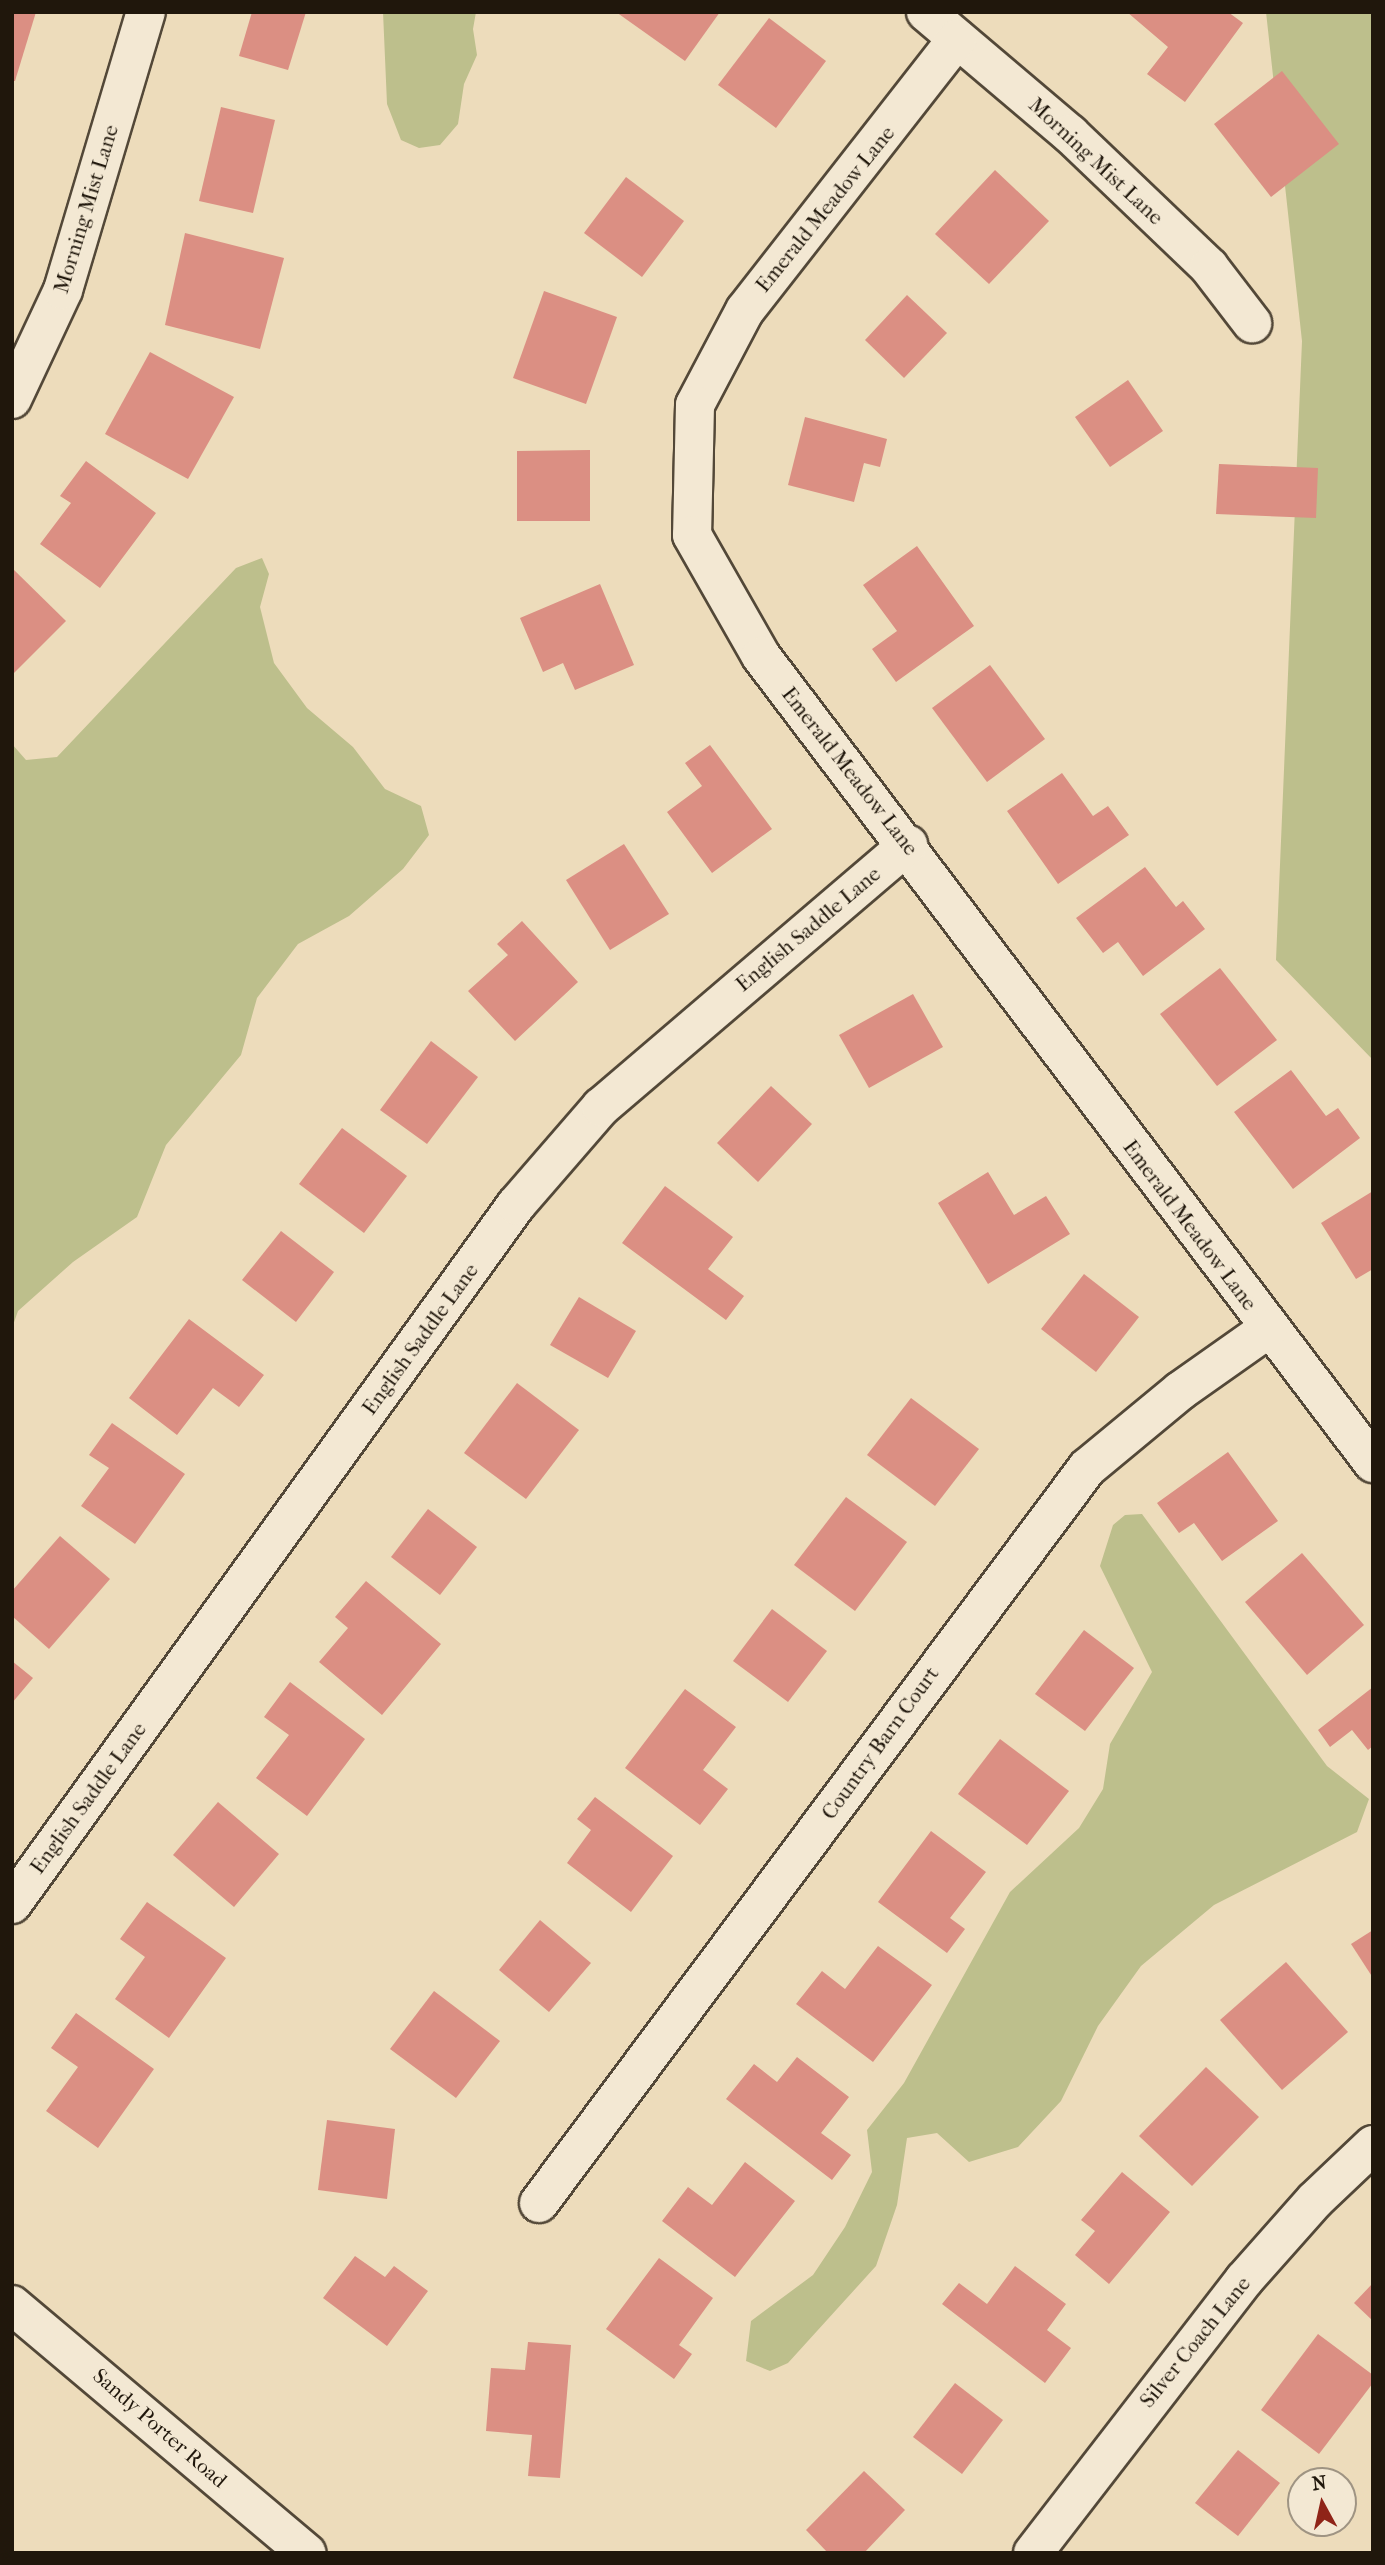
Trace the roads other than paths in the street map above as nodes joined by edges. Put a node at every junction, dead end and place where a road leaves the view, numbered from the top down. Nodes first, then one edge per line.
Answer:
1 (146, 12) edge
2 (926, 12) edge
3 (957, 39) junction
4 (1252, 323) dead end
5 (12, 400) edge
6 (908, 845) junction
7 (1268, 1329) junction
8 (1373, 1463) edge
9 (12, 1904) edge
10 (1373, 2145) edge
11 (540, 2203) dead end
12 (12, 2305) edge
13 (306, 2553) edge
14 (1033, 2553) edge

1 - 5 street, Morning Mist Lane
2 - 3 street, Morning Mist Lane
3 - 4 street, Morning Mist Lane
3 - 6 street, Emerald Meadow Lane
6 - 7 street, Emerald Meadow Lane
6 - 9 street, English Saddle Lane
7 - 8 street, Emerald Meadow Lane
7 - 11 street, Country Barn Court
10 - 14 street, Silver Coach Lane
12 - 13 street, Sandy Porter Road

